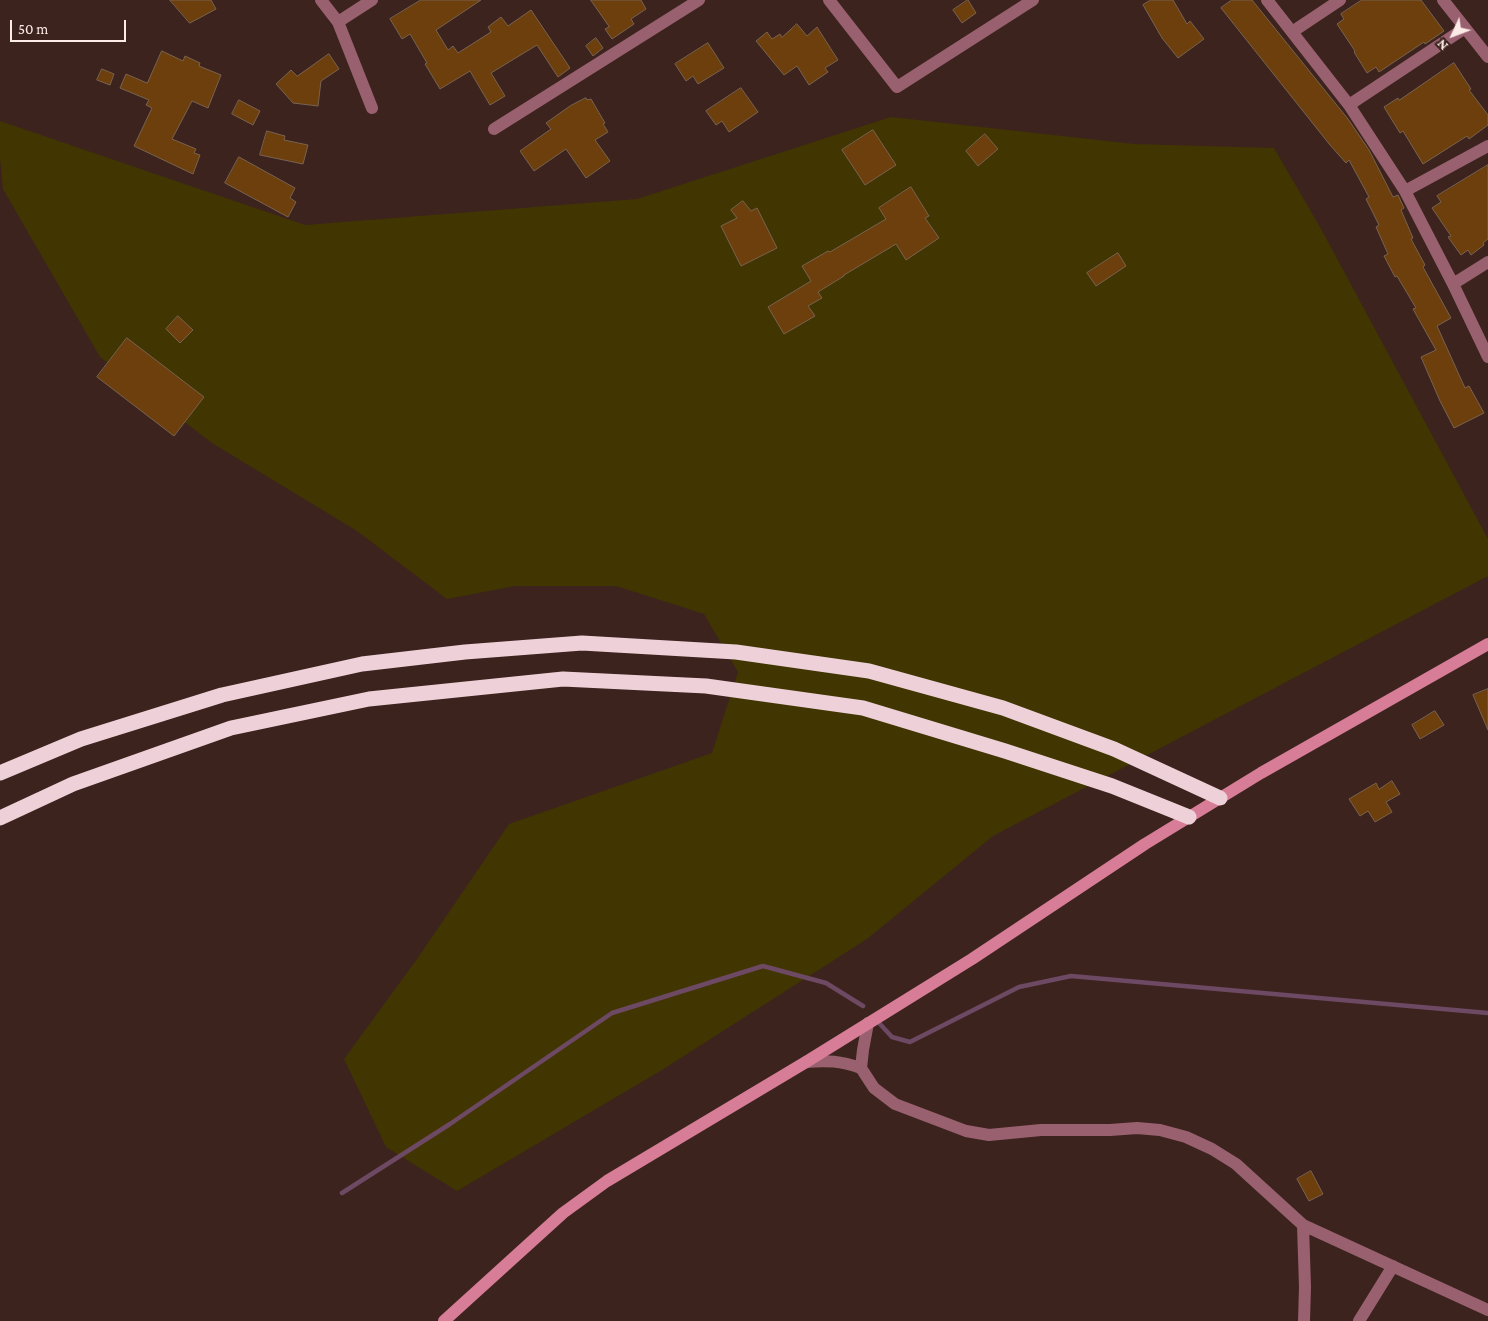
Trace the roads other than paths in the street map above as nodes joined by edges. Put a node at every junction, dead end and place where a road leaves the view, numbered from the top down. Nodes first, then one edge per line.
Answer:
1 (321, 0) edge
2 (372, 0) edge
3 (699, 0) edge
4 (829, 0) edge
5 (1033, 0) edge
6 (1268, 0) edge
7 (1340, 0) edge
8 (1443, 0) edge
9 (338, 22) junction
10 (1465, 28) junction
11 (1292, 32) junction
12 (1488, 57) edge
13 (1349, 105) junction
14 (372, 108) dead end
15 (494, 129) dead end
16 (1488, 146) edge
17 (1405, 191) junction
18 (1488, 262) edge
19 (1453, 284) junction
20 (1486, 350) edge
21 (1488, 644) edge
22 (0, 773) edge
23 (1220, 798) junction
24 (0, 818) edge
25 (1189, 818) junction
26 (868, 1023) junction
27 (806, 1062) junction
28 (862, 1068) junction
29 (1302, 1225) junction
30 (1393, 1266) junction
31 (1488, 1310) edge
32 (444, 1321) edge
33 (1304, 1321) edge
34 (1359, 1321) edge

1 - 9 street
2 - 9 street
3 - 15 street
4 - 5 street
6 - 11 street
7 - 11 street
8 - 10 street
9 - 14 street
10 - 12 street
10 - 13 street
11 - 13 street
13 - 17 street
16 - 17 street
17 - 19 street
18 - 19 street
19 - 20 street
21 - 23 street
22 - 23 highway
23 - 25 street
24 - 25 highway
25 - 26 street
26 - 27 street
26 - 28 street
27 - 28 street
27 - 32 street
28 - 29 street
29 - 30 street
29 - 33 street
30 - 31 street
30 - 34 street

